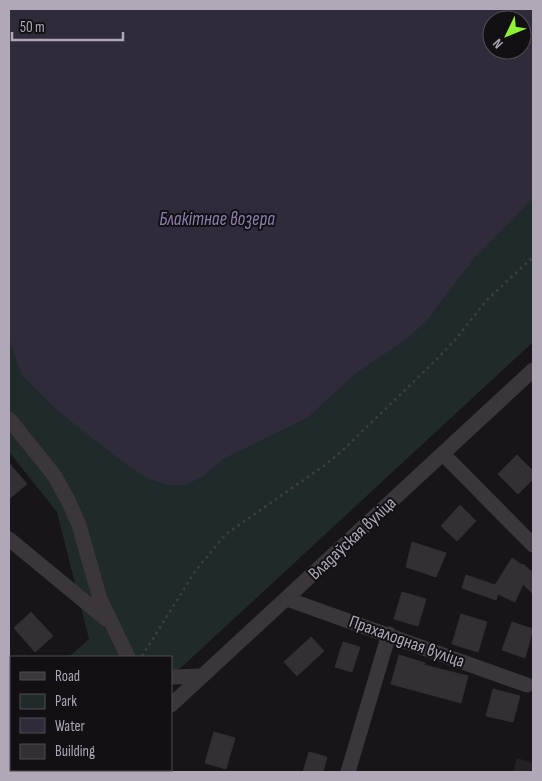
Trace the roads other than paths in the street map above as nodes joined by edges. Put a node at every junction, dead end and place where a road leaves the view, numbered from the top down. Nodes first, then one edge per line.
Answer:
1 (533, 370) edge
2 (9, 419) edge
3 (443, 454) junction
4 (9, 539) edge
5 (533, 545) edge
6 (286, 599) junction
7 (110, 621) junction
8 (389, 634) junction
9 (128, 656) edge
10 (202, 676) junction
11 (172, 677) edge
12 (527, 685) dead end
13 (172, 704) edge
14 (348, 772) edge

1 - 3 street, Владаўская вуліца
2 - 7 street
3 - 5 street
3 - 6 street, Владаўская вуліца
4 - 7 street
6 - 8 street, Прахалодная вуліца
6 - 10 street, Владаўская вуліца
7 - 9 street
8 - 12 street, Прахалодная вуліца
8 - 14 street
10 - 11 street
10 - 13 street, Владаўская вуліца

